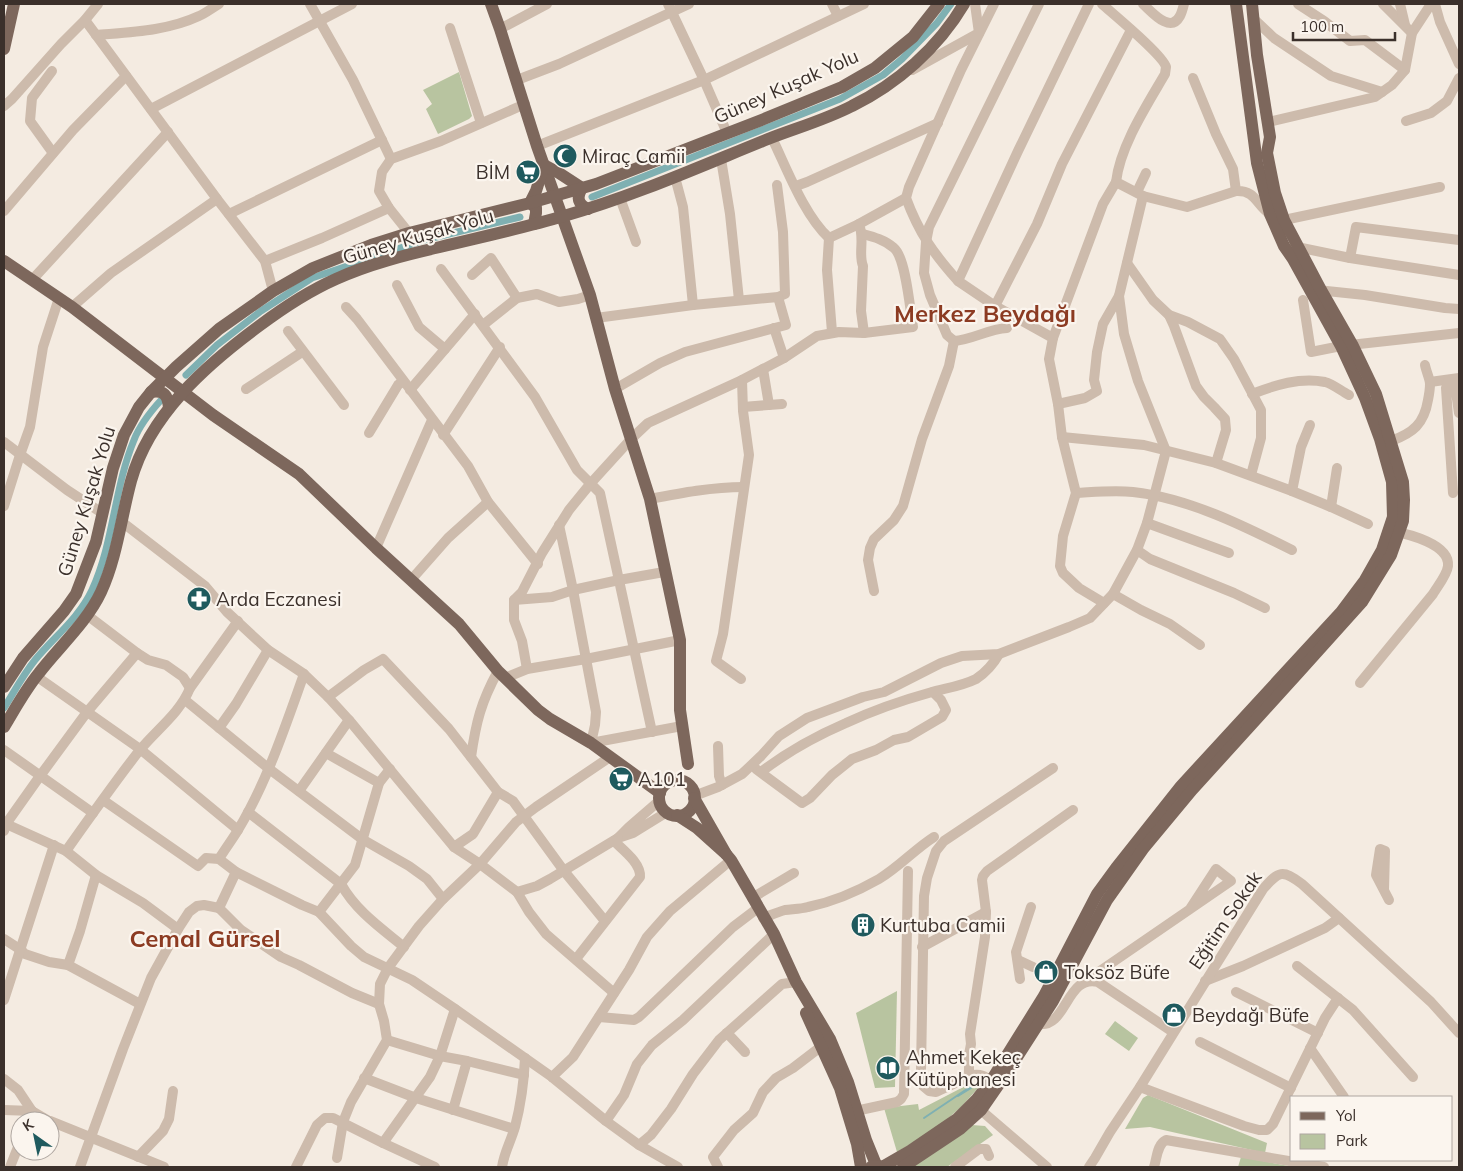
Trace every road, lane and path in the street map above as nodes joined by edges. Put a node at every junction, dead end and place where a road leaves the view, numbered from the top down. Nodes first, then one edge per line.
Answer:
1 (14, 4) edge
2 (98, 4) edge
3 (219, 4) edge
4 (310, 4) edge
5 (352, 4) edge
6 (491, 4) edge
7 (547, 4) edge
8 (689, 4) edge
9 (832, 4) edge
10 (864, 4) edge
11 (939, 4) edge
12 (964, 4) edge
13 (975, 4) edge
14 (994, 4) edge
15 (1039, 4) edge
16 (1089, 4) edge
17 (1102, 4) edge
18 (1143, 4) edge
19 (1184, 4) edge
20 (1236, 4) edge
21 (1252, 4) edge
22 (1298, 4) edge
23 (1383, 4) edge
24 (1400, 4) edge
25 (1431, 4) edge
26 (1435, 4) edge
27 (670, 8) edge
28 (838, 16) junction
29 (1254, 19) junction
30 (85, 20) junction
31 (320, 20) junction
32 (450, 28) dead end
33 (500, 29) junction
34 (1130, 30) junction
35 (1409, 30) junction
36 (6, 33) edge
37 (979, 33) junction
38 (96, 34) junction
39 (4, 49) edge
40 (1459, 64) edge
41 (1405, 70) junction
42 (52, 71) dead end
43 (126, 76) junction
44 (1193, 78) dead end
45 (1459, 78) edge
46 (517, 80) junction
47 (704, 80) junction
48 (894, 80) junction
49 (1382, 92) junction
50 (525, 104) junction
51 (4, 106) edge
52 (151, 109) junction
53 (481, 122) junction
54 (1268, 122) junction
55 (1406, 122) dead end
56 (938, 123) junction
57 (168, 132) junction
58 (727, 133) junction
59 (772, 138) junction
60 (382, 140) junction
61 (537, 146) junction
62 (53, 153) junction
63 (720, 158) junction
64 (391, 159) junction
65 (544, 165) junction
66 (1146, 174) dead end
67 (675, 177) junction
68 (1116, 182) junction
69 (777, 185) dead end
70 (796, 186) junction
71 (1440, 187) dead end
72 (582, 188) junction
73 (1236, 191) junction
74 (1140, 194) junction
75 (554, 197) junction
76 (620, 198) junction
77 (906, 198) junction
78 (217, 199) junction
79 (530, 203) junction
80 (389, 208) junction
81 (588, 208) junction
82 (4, 211) edge
83 (229, 214) junction
84 (1270, 214) junction
85 (561, 217) junction
86 (1284, 220) junction
87 (534, 224) junction
88 (861, 229) junction
89 (409, 233) junction
90 (829, 238) junction
91 (1459, 240) edge
92 (636, 242) dead end
93 (926, 242) junction
94 (1284, 246) junction
95 (1298, 247) junction
96 (1350, 258) junction
97 (4, 261) edge
98 (264, 262) junction
99 (1127, 262) junction
100 (441, 269) dead end
101 (472, 275) dead end
102 (1459, 275) edge
103 (32, 280) junction
104 (958, 281) junction
105 (398, 285) dead end
106 (273, 291) junction
107 (1311, 293) junction
108 (590, 295) junction
109 (1119, 296) junction
110 (778, 297) junction
111 (59, 298) junction
112 (517, 298) junction
113 (739, 300) junction
114 (693, 305) junction
115 (995, 306) junction
116 (72, 307) junction
117 (346, 307) dead end
118 (1459, 309) edge
119 (475, 314) junction
120 (1168, 315) junction
121 (596, 318) junction
122 (483, 325) junction
123 (774, 328) junction
124 (1007, 328) dead end
125 (288, 331) dead end
126 (832, 332) junction
127 (864, 333) junction
128 (1459, 333) edge
129 (1053, 338) junction
130 (954, 341) junction
131 (1347, 346) junction
132 (500, 347) junction
133 (446, 349) junction
134 (302, 352) junction
135 (784, 358) junction
136 (1425, 365) dead end
137 (176, 366) junction
138 (763, 369) junction
139 (165, 378) junction
140 (1454, 379) edge
141 (742, 380) junction
142 (403, 381) junction
143 (194, 382) junction
144 (1430, 382) junction
145 (246, 389) dead end
146 (615, 389) junction
147 (410, 390) junction
148 (151, 392) junction
149 (183, 393) junction
150 (1252, 394) junction
151 (1349, 395) dead end
152 (782, 404) dead end
153 (1058, 404) junction
154 (344, 405) dead end
155 (769, 405) junction
156 (743, 407) junction
157 (169, 408) junction
158 (1459, 413) edge
159 (432, 420) junction
160 (1310, 425) dead end
161 (369, 433) dead end
162 (443, 435) junction
163 (1062, 437) junction
164 (631, 438) junction
165 (1391, 441) junction
166 (4, 442) edge
167 (1166, 451) junction
168 (20, 455) junction
169 (1216, 463) junction
170 (1337, 468) dead end
171 (1251, 475) junction
172 (591, 483) junction
173 (744, 487) junction
174 (1292, 491) junction
175 (1454, 492) dead end
176 (1076, 493) junction
177 (1155, 496) junction
178 (650, 499) junction
179 (4, 502) edge
180 (488, 502) junction
181 (1331, 507) junction
182 (102, 513) junction
183 (122, 522) junction
184 (1147, 523) junction
185 (1368, 524) dead end
186 (559, 525) junction
187 (1394, 531) junction
188 (376, 548) junction
189 (1137, 550) junction
190 (1292, 550) dead end
191 (1229, 553) dead end
192 (538, 564) junction
193 (664, 572) junction
194 (411, 580) junction
195 (619, 580) junction
196 (573, 590) junction
197 (874, 591) dead end
198 (1113, 594) junction
199 (514, 600) junction
200 (1104, 603) junction
201 (1265, 608) dead end
202 (87, 615) junction
203 (238, 621) junction
204 (680, 640) junction
205 (1200, 645) dead end
206 (633, 649) junction
207 (268, 650) junction
208 (137, 653) junction
209 (999, 654) junction
210 (586, 659) junction
211 (527, 669) junction
212 (304, 674) junction
213 (502, 675) junction
214 (36, 676) junction
215 (741, 679) dead end
216 (1360, 683) dead end
217 (4, 687) edge
218 (190, 688) junction
219 (933, 692) junction
220 (328, 697) junction
221 (185, 700) junction
222 (87, 712) junction
223 (349, 720) junction
224 (682, 726) junction
225 (4, 727) edge
226 (219, 728) junction
227 (652, 732) junction
228 (591, 743) junction
229 (718, 746) dead end
230 (140, 749) junction
231 (4, 750) edge
232 (326, 753) junction
233 (471, 757) junction
234 (610, 757) junction
235 (688, 764) junction
236 (751, 765) junction
237 (268, 768) junction
238 (1053, 768) dead end
239 (390, 769) junction
240 (761, 772) junction
241 (40, 776) junction
242 (677, 780) junction
243 (379, 783) junction
244 (722, 785) junction
245 (299, 791) junction
246 (498, 792) junction
247 (693, 794) junction
248 (660, 797) junction
249 (102, 800) junction
250 (1073, 810) dead end
251 (248, 812) junction
252 (93, 813) junction
253 (672, 814) junction
254 (524, 816) junction
255 (4, 826) edge
256 (238, 830) junction
257 (934, 837) dead end
258 (362, 839) junction
259 (616, 839) junction
260 (54, 845) junction
261 (454, 847) junction
262 (66, 851) junction
263 (728, 857) junction
264 (218, 859) junction
265 (480, 864) junction
266 (908, 870) dead end
267 (564, 871) junction
268 (236, 872) junction
269 (794, 873) dead end
270 (96, 875) junction
271 (341, 884) junction
272 (1384, 890) dead end
273 (516, 892) junction
274 (443, 899) junction
275 (1389, 900) dead end
276 (1031, 907) dead end
277 (219, 908) junction
278 (758, 908) junction
279 (1190, 909) dead end
280 (320, 912) junction
281 (986, 912) junction
282 (1339, 918) junction
283 (605, 921) junction
284 (178, 929) junction
285 (774, 934) junction
286 (4, 939) edge
287 (404, 947) junction
288 (922, 947) junction
289 (20, 950) junction
290 (576, 959) junction
291 (1018, 960) junction
292 (68, 965) junction
293 (1297, 966) dead end
294 (1032, 967) dead end
295 (388, 968) junction
296 (1020, 979) dead end
297 (1205, 981) junction
298 (796, 982) junction
299 (1081, 984) junction
300 (1236, 992) dead end
301 (614, 993) junction
302 (1338, 998) junction
303 (4, 1000) edge
304 (140, 1004) junction
305 (379, 1004) junction
306 (455, 1009) junction
307 (598, 1017) junction
308 (1038, 1024) junction
309 (1174, 1032) junction
310 (727, 1033) junction
311 (1318, 1033) junction
312 (1459, 1033) edge
313 (387, 1040) junction
314 (1200, 1042) dead end
315 (825, 1043) junction
316 (1310, 1048) junction
317 (745, 1052) dead end
318 (440, 1056) junction
319 (526, 1058) junction
320 (467, 1061) junction
321 (524, 1075) junction
322 (552, 1077) junction
323 (969, 1077) junction
324 (1413, 1077) dead end
325 (364, 1078) junction
326 (4, 1079) edge
327 (991, 1080) junction
328 (1140, 1087) junction
329 (1291, 1088) junction
330 (174, 1091) dead end
331 (1343, 1096) edge
332 (416, 1098) junction
333 (977, 1107) junction
334 (4, 1110) edge
335 (453, 1110) junction
336 (32, 1111) joint
337 (852, 1112) junction
338 (606, 1121) junction
339 (342, 1122) junction
340 (60, 1125) edge
341 (514, 1129) junction
342 (91, 1138) junction
343 (383, 1143) junction
344 (639, 1145) junction
345 (989, 1156) dead end
346 (138, 1157) junction
347 (337, 1158) dead end
348 (1092, 1164) edge
349 (80, 1167) edge
350 (164, 1167) edge
351 (296, 1167) edge
352 (435, 1167) edge
353 (502, 1167) edge
354 (678, 1167) edge
355 (718, 1167) edge
356 (861, 1167) edge
357 (875, 1167) edge
358 (903, 1167) edge
359 (955, 1167) edge
360 (1047, 1167) edge
361 (1154, 1167) edge
362 (1324, 1167) edge

1 - 36 main road
2 - 30 street
3 - 38 street
4 - 31 street
5 - 31 street
6 - 33 main road
7 - 33 street
8 - 27 street
9 - 28 street
10 - 28 street
11 - 58 main road, Güney Kuşak Yolu
12 - 48 main road, Güney Kuşak Yolu
13 - 37 street
14 - 37 street
15 - 93 street
16 - 104 street
17 - 34 street
18 - 19 street
20 - 84 main road
21 - 29 main road
22 - 41 street
23 - 35 street
24 - 35 street
25 - 35 street
26 - 40 street
27 - 46 street
27 - 47 street
28 - 47 street
29 - 49 street
29 - 54 main road
30 - 38 street
30 - 51 street
31 - 52 street
31 - 60 street
32 - 53 street
33 - 46 main road
34 - 68 street
34 - 115 street
35 - 41 street
36 - 39 main road
37 - 48 street
37 - 56 street
38 - 43 street
41 - 49 street
42 - 62 street
43 - 52 street
43 - 62 street
44 - 73 street
45 - 55 street
46 - 50 main road
47 - 58 street
47 - 61 street
48 - 59 main road, Güney Kuşak Yolu
49 - 54 street
50 - 53 street
50 - 61 main road
52 - 57 street
53 - 64 street
54 - 86 main road
56 - 70 street
56 - 77 street
57 - 78 street
57 - 103 street
58 - 72 main road, Güney Kuşak Yolu
59 - 63 main road, Güney Kuşak Yolu
59 - 70 street
60 - 64 street
60 - 83 street
61 - 65 main road
62 - 82 street
63 - 67 main road, Güney Kuşak Yolu
63 - 113 street
64 - 80 street
65 - 72 main road
65 - 75 main road
65 - 79 main road
66 - 74 street
67 - 76 main road, Güney Kuşak Yolu
67 - 114 street
68 - 74 street
68 - 129 street
69 - 110 street
70 - 90 street
71 - 86 street
72 - 75 main road, Güney Kuşak Yolu
72 - 81 main road
73 - 74 street
73 - 84 street
74 - 99 street
75 - 79 main road, Güney Kuşak Yolu
75 - 85 main road
76 - 81 main road, Güney Kuşak Yolu
76 - 92 street
77 - 88 street
77 - 93 street
78 - 83 street
78 - 116 street
79 - 87 main road
79 - 89 main road, Güney Kuşak Yolu
80 - 89 street
80 - 98 street
81 - 85 main road, Güney Kuşak Yolu
83 - 98 street
84 - 94 main road
85 - 87 main road, Güney Kuşak Yolu
85 - 108 main road
86 - 95 main road
87 - 143 main road, Güney Kuşak Yolu
88 - 90 street
88 - 127 street
88 - 127 street
89 - 106 main road, Güney Kuşak Yolu
90 - 126 street
91 - 96 street
93 - 104 street
93 - 130 street
94 - 95 street
94 - 107 main road
95 - 96 street
95 - 107 main road
96 - 102 street
97 - 103 main road
98 - 106 street
99 - 109 street
99 - 120 street
100 - 119 street
101 - 112 street
103 - 111 main road
104 - 115 street
105 - 133 street
106 - 137 main road, Güney Kuşak Yolu
107 - 118 street
107 - 131 main road
107 - 131 street
108 - 112 street
108 - 121 main road
109 - 153 street
109 - 167 street
110 - 113 street
110 - 123 street
111 - 116 main road
111 - 168 street
112 - 122 street
113 - 114 street
114 - 121 street
115 - 129 street
116 - 139 main road
117 - 142 street
119 - 122 street
119 - 133 street
120 - 150 street
120 - 169 street
121 - 146 main road
122 - 132 street
123 - 135 street
123 - 146 street
124 - 130 street
125 - 134 street
126 - 127 street
126 - 135 street
128 - 131 street
129 - 153 street
130 - 197 street
131 - 165 main road
131 - 187 main road
132 - 162 street
132 - 172 street
133 - 147 street
134 - 145 street
134 - 154 street
135 - 138 street
136 - 144 street
137 - 139 main road, Güney Kuşak Yolu
137 - 143 main road
138 - 141 street
138 - 155 street
139 - 148 main road, Güney Kuşak Yolu
139 - 149 main road
140 - 144 street
140 - 158 street
140 - 175 street
141 - 156 street
141 - 164 street
142 - 147 street
142 - 161 street
143 - 149 main road, Güney Kuşak Yolu
144 - 165 street
146 - 164 main road
147 - 159 street
148 - 157 main road
148 - 182 main road, Güney Kuşak Yolu
149 - 157 main road, Güney Kuşak Yolu
149 - 188 main road
150 - 151 street
150 - 171 street
152 - 155 street
153 - 163 street
155 - 156 street
156 - 173 street
157 - 183 main road, Güney Kuşak Yolu
159 - 162 street
159 - 188 street
160 - 174 street
162 - 180 street
163 - 167 street
163 - 176 street
164 - 172 street
164 - 178 main road
165 - 187 main road
166 - 168 street
167 - 169 street
167 - 177 street
168 - 179 street
168 - 182 street
169 - 171 street
170 - 181 street
171 - 174 street
172 - 186 street
172 - 195 street
173 - 178 street
173 - 215 street
174 - 181 street
176 - 177 street
176 - 200 street
177 - 184 street
177 - 190 street
178 - 193 main road
180 - 192 street
180 - 194 street
181 - 185 street
182 - 217 main road, Güney Kuşak Yolu
183 - 202 main road, Güney Kuşak Yolu
183 - 203 street
184 - 189 street
184 - 191 street
186 - 192 street
186 - 196 street
187 - 216 street
187 - 308 main road
187 - 327 main road
188 - 194 main road
189 - 198 street
189 - 201 street
192 - 199 street
193 - 195 street
193 - 204 main road
194 - 213 main road
195 - 196 street
195 - 206 street
196 - 199 street
196 - 210 street
198 - 200 street
198 - 205 street
199 - 211 street
200 - 209 street
202 - 208 street
202 - 214 main road, Güney Kuşak Yolu
203 - 207 street
203 - 218 street
204 - 206 street
204 - 224 main road
206 - 210 street
206 - 227 street
207 - 212 street
207 - 226 street
208 - 218 street
208 - 222 street
209 - 219 street
209 - 236 street
210 - 211 street
210 - 228 street
211 - 213 street
212 - 220 street
212 - 237 street
213 - 228 main road
213 - 233 street
214 - 222 street
214 - 225 main road, Güney Kuşak Yolu
218 - 221 street
219 - 240 street
219 - 240 street
220 - 223 street
220 - 233 street
221 - 226 street
221 - 230 street
222 - 230 street
222 - 241 street
223 - 232 street
223 - 239 street
224 - 227 street
224 - 235 main road
226 - 237 street
227 - 228 street
228 - 234 main road
229 - 244 street
230 - 249 street
230 - 256 street
231 - 241 street
232 - 243 street
232 - 245 street
233 - 246 street
234 - 248 main road
234 - 254 street
235 - 242 main road
235 - 247 main road
236 - 240 street
236 - 244 street
237 - 245 street
237 - 251 street
238 - 288 street
239 - 243 street
239 - 261 street
241 - 252 street
241 - 255 street
242 - 247 main road
242 - 248 main road
243 - 258 street
244 - 247 street
245 - 258 street
246 - 254 street
246 - 261 street
247 - 253 main road
247 - 263 main road
248 - 253 main road
248 - 259 street
249 - 252 street
249 - 264 street
250 - 281 street
251 - 256 street
251 - 271 street
252 - 262 street
253 - 259 street
253 - 263 main road
254 - 265 street
254 - 267 street
255 - 260 street
256 - 264 street
257 - 278 street
258 - 271 street
258 - 274 street
259 - 267 street
259 - 283 street
260 - 262 street
260 - 289 street
261 - 265 street
262 - 270 street
263 - 278 main road
263 - 301 street
264 - 268 street
265 - 273 street
265 - 274 street
266 - 337 street
267 - 273 street
267 - 283 street
268 - 277 street
268 - 280 street
269 - 278 street
270 - 284 street
270 - 292 street
271 - 280 street
271 - 287 street
272 - 275 street
273 - 290 street
274 - 287 street
276 - 291 street
277 - 284 street
277 - 305 street
278 - 285 main road
278 - 307 street
279 - 299 street
280 - 295 street
281 - 288 street
281 - 323 street
282 - 297 street
282 - 297 street, Eğitim Sokak
282 - 312 street, Eğitim Sokak
283 - 290 street
284 - 304 street
285 - 298 main road
285 - 338 street
286 - 289 street
287 - 295 street
288 - 323 street
289 - 292 street
289 - 303 street
290 - 301 street
291 - 294 street
291 - 296 street
292 - 304 street
293 - 302 street
295 - 305 street
295 - 306 street
297 - 309 street, Eğitim Sokak
298 - 310 street
298 - 315 main road
299 - 308 street
299 - 309 street
300 - 311 street
301 - 307 street
302 - 311 street
302 - 324 street
304 - 342 street
305 - 313 street
306 - 318 street
306 - 319 street
307 - 322 street
308 - 333 main road
309 - 328 street, Eğitim Sokak
310 - 317 street
310 - 344 street
311 - 316 street
313 - 318 street
313 - 325 street
314 - 329 street
315 - 337 main road
315 - 355 street
316 - 329 street
316 - 331 street
318 - 320 street
318 - 332 street
319 - 321 street
319 - 322 street
320 - 321 street
320 - 335 street
321 - 341 street
322 - 338 street
323 - 327 street
325 - 332 street
325 - 339 street
326 - 336 street
327 - 333 main road
328 - 329 street
328 - 348 street, Eğitim Sokak
330 - 346 street
332 - 335 street
332 - 343 street
333 - 357 main road
333 - 358 main road
333 - 360 street
334 - 336 street
335 - 341 street
337 - 356 main road
337 - 357 main road
338 - 344 street
339 - 343 street
339 - 347 street
339 - 351 street
340 - 342 street
341 - 353 street
342 - 346 street
342 - 349 street
343 - 352 street
344 - 354 street
345 - 359 street
346 - 350 street
361 - 362 street

